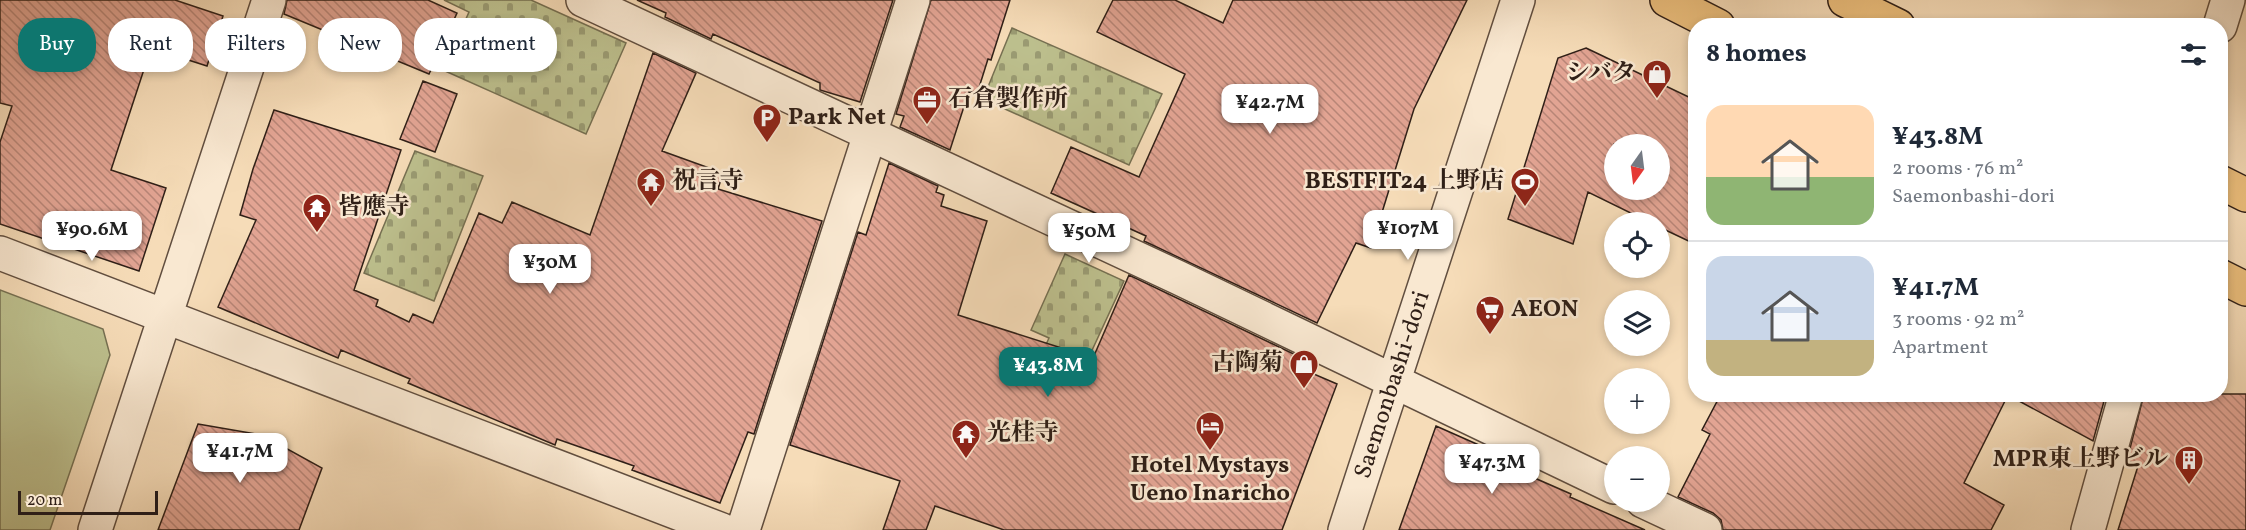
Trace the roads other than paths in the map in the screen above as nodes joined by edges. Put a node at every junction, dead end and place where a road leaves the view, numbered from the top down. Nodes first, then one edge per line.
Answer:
1 (269, 0) edge
2 (584, 0) edge
3 (913, 0) edge
4 (1518, 0) edge
5 (1667, 0) edge
6 (1845, 0) edge
7 (2228, 0) edge
8 (1702, 18) edge
9 (1882, 18) edge
10 (2222, 18) edge
11 (871, 134) junction
12 (2228, 186) edge
13 (2246, 195) edge
14 (0, 253) edge
15 (2228, 280) edge
16 (2246, 289) edge
17 (164, 318) junction
18 (1395, 384) junction
19 (2124, 402) edge
20 (1604, 482) edge
21 (1667, 512) edge
22 (95, 530) edge
23 (722, 530) edge
24 (744, 530) edge
25 (1345, 530) edge
26 (1705, 530) edge
27 (2088, 530) edge

1 - 17 street
2 - 11 street
3 - 11 street
4 - 18 street, Saemonbashi-dori
5 - 8 main road
6 - 9 main road
7 - 10 street
11 - 18 street
11 - 24 street
12 - 13 main road
14 - 17 street
15 - 16 main road
17 - 22 street
17 - 23 street
18 - 20 street
18 - 25 street, Saemonbashi-dori
19 - 27 street
21 - 26 street

